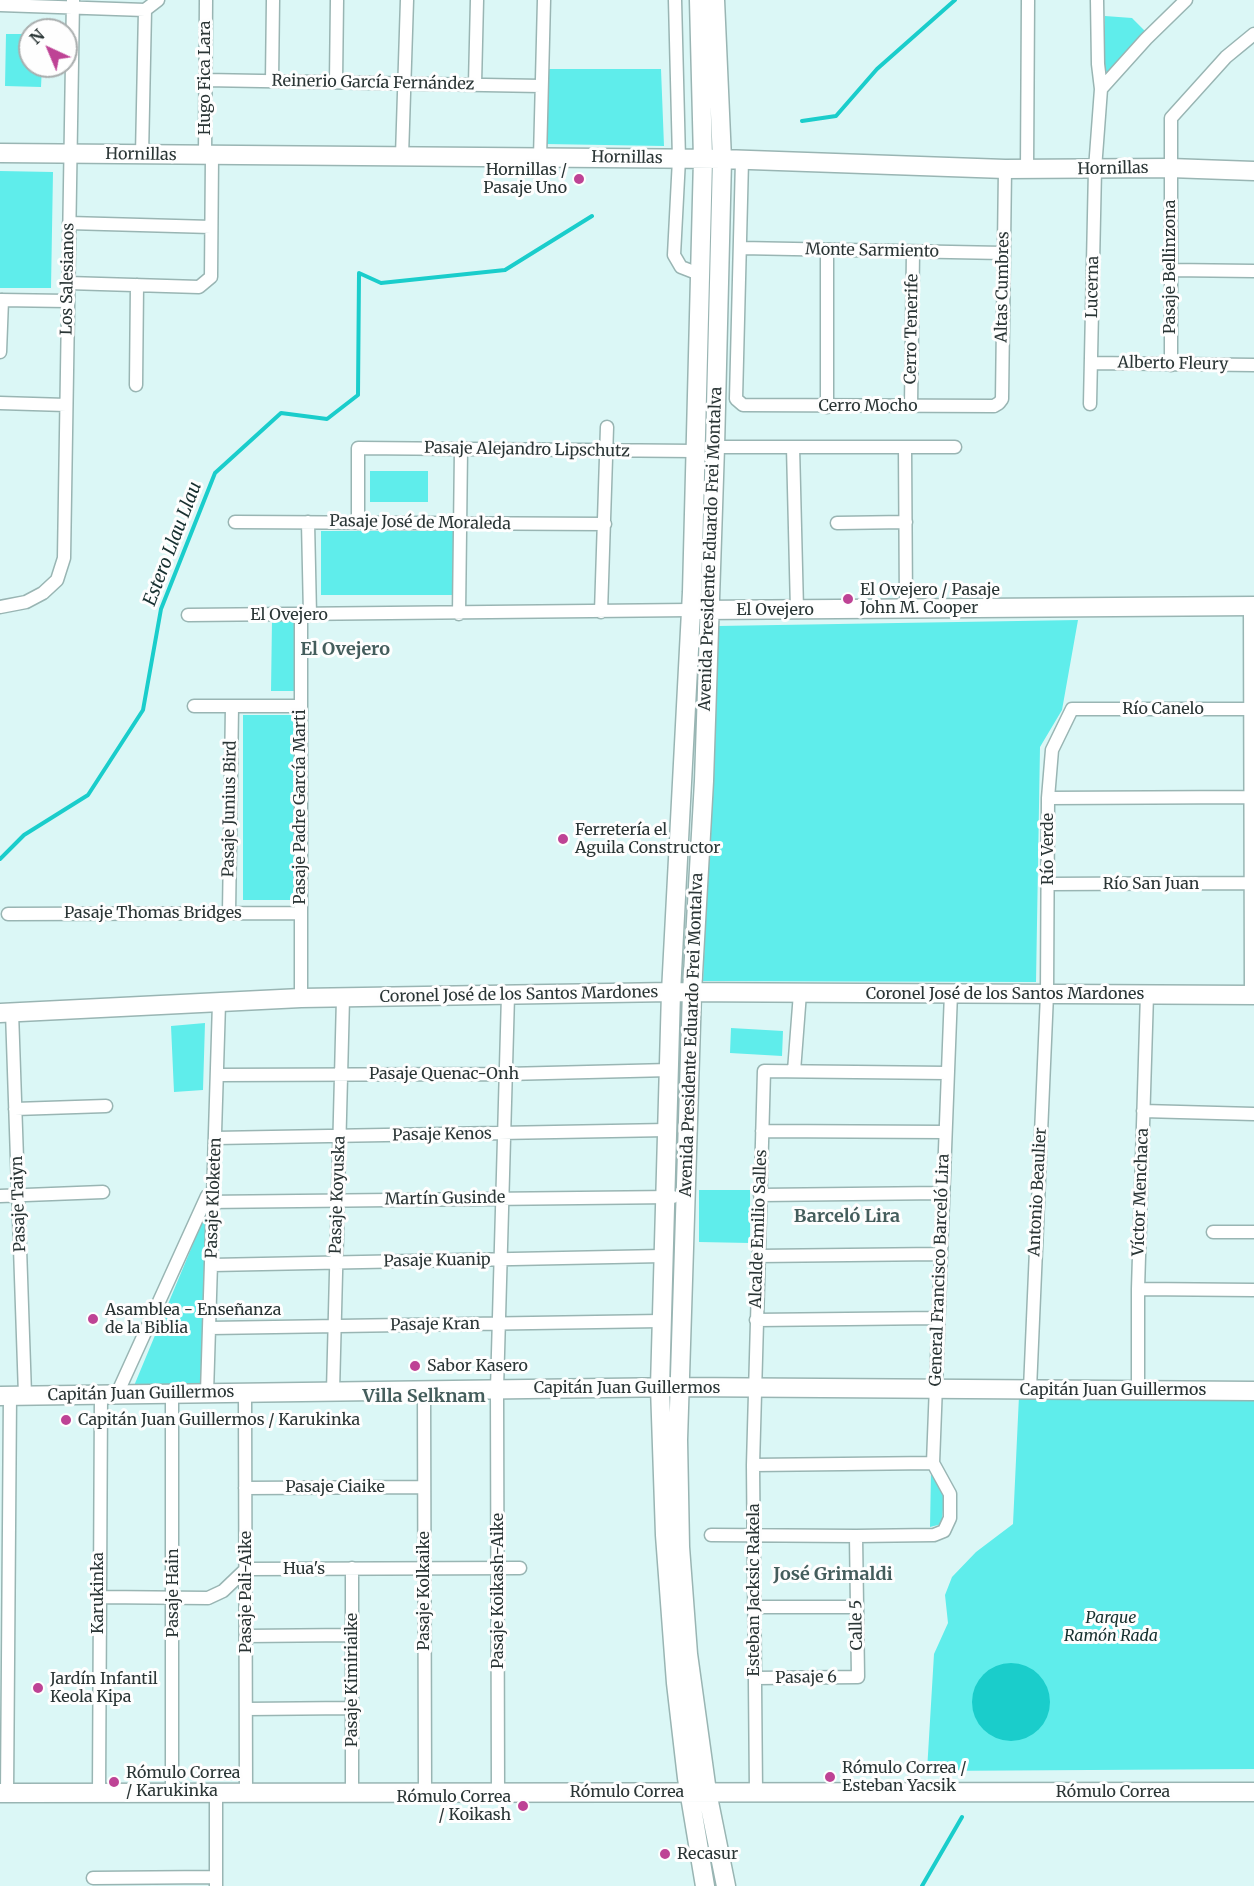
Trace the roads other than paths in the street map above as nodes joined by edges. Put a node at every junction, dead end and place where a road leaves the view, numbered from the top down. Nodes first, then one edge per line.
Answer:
1 (158, 0) edge
2 (206, 0) edge
3 (273, 0) edge
4 (337, 0) edge
5 (407, 0) edge
6 (477, 0) edge
7 (544, 0) edge
8 (675, 0) edge
9 (699, 0) edge
10 (715, 0) edge
11 (1028, 0) edge
12 (1097, 0) edge
13 (1185, 0) edge
14 (73, 3) edge
15 (0, 5) edge
16 (1171, 6) edge
17 (145, 10) junction
18 (1254, 34) edge
19 (205, 80) junction
20 (272, 81) junction
21 (336, 82) junction
22 (404, 83) junction
23 (475, 84) junction
24 (542, 86) junction
25 (1101, 89) junction
26 (0, 153) edge
27 (70, 154) junction
28 (142, 155) junction
29 (208, 156) junction
30 (402, 156) junction
31 (540, 158) junction
32 (680, 159) junction
33 (703, 159) junction
34 (722, 159) junction
35 (742, 160) junction
36 (1170, 168) junction
37 (1005, 169) junction
38 (1095, 169) junction
39 (1027, 170) junction
40 (1254, 171) edge
41 (69, 223) junction
42 (211, 227) junction
43 (741, 248) junction
44 (827, 252) junction
45 (913, 252) junction
46 (1003, 253) junction
47 (1170, 270) junction
48 (1254, 271) edge
49 (699, 274) junction
50 (68, 283) junction
51 (137, 285) junction
52 (1, 300) edge
53 (68, 301) junction
54 (0, 352) edge
55 (1092, 363) junction
56 (1171, 365) junction
57 (1254, 365) edge
58 (136, 385) dead end
59 (737, 402) joint
60 (0, 403) edge
61 (999, 403) joint
62 (1090, 404) dead end
63 (66, 405) junction
64 (911, 406) junction
65 (826, 407) junction
66 (607, 427) dead end
67 (715, 447) junction
68 (793, 447) junction
69 (905, 447) junction
70 (955, 447) dead end
71 (461, 449) junction
72 (605, 451) junction
73 (695, 451) junction
74 (235, 522) dead end
75 (308, 522) junction
76 (906, 522) junction
77 (837, 523) dead end
78 (358, 524) junction
79 (605, 524) junction
80 (460, 525) junction
81 (1252, 606) edge
82 (0, 607) edge
83 (906, 608) junction
84 (700, 610) junction
85 (797, 610) junction
86 (601, 612) junction
87 (459, 614) junction
88 (189, 615) dead end
89 (306, 615) junction
90 (194, 706) dead end
91 (232, 706) junction
92 (301, 706) junction
93 (1252, 709) edge
94 (1072, 710) joint
95 (1251, 797) junction
96 (1048, 798) junction
97 (1049, 884) junction
98 (1252, 884) edge
99 (229, 913) junction
100 (299, 913) junction
101 (8, 914) dead end
102 (671, 992) junction
103 (692, 992) junction
104 (800, 993) junction
105 (951, 993) junction
106 (1047, 994) junction
107 (1147, 994) junction
108 (508, 995) junction
109 (1252, 995) edge
110 (301, 998) junction
111 (343, 998) junction
112 (219, 1003) junction
113 (6, 1012) edge
114 (670, 1070) junction
115 (794, 1071) junction
116 (947, 1072) junction
117 (341, 1074) junction
118 (506, 1074) junction
119 (217, 1075) junction
120 (106, 1106) dead end
121 (15, 1109) junction
122 (1143, 1111) junction
123 (1254, 1114) edge
124 (668, 1130) junction
125 (762, 1131) junction
126 (945, 1132) junction
127 (504, 1134) junction
128 (339, 1136) junction
129 (215, 1138) junction
130 (103, 1192) dead end
131 (942, 1193) junction
132 (18, 1195) junction
133 (760, 1195) junction
134 (0, 1196) edge
135 (666, 1197) junction
136 (686, 1197) junction
137 (502, 1199) junction
138 (338, 1201) junction
139 (209, 1202) junction
140 (1213, 1232) dead end
141 (1254, 1232) edge
142 (939, 1254) junction
143 (663, 1256) junction
144 (758, 1256) junction
145 (501, 1260) junction
146 (336, 1263) junction
147 (212, 1265) junction
148 (1138, 1288) junction
149 (1254, 1290) edge
150 (938, 1318) junction
151 (756, 1320) junction
152 (661, 1321) junction
153 (499, 1324) junction
154 (335, 1326) junction
155 (210, 1328) junction
156 (660, 1387) junction
157 (679, 1387) junction
158 (754, 1388) junction
159 (497, 1389) junction
160 (937, 1389) junction
161 (1030, 1389) junction
162 (424, 1390) junction
163 (1138, 1390) junction
164 (333, 1391) junction
165 (1254, 1391) edge
166 (245, 1392) junction
167 (172, 1393) junction
168 (207, 1393) junction
169 (109, 1394) junction
170 (12, 1395) edge
171 (933, 1463) junction
172 (753, 1465) junction
173 (424, 1487) junction
174 (245, 1488) junction
175 (711, 1535) dead end
176 (753, 1535) junction
177 (856, 1536) junction
178 (352, 1568) junction
179 (424, 1568) junction
180 (498, 1568) junction
181 (520, 1568) dead end
182 (246, 1569) junction
183 (98, 1597) junction
184 (4, 1598) edge
185 (173, 1598) junction
186 (753, 1606) junction
187 (857, 1607) junction
188 (352, 1635) junction
189 (246, 1636) junction
190 (858, 1677) joint
191 (754, 1678) junction
192 (352, 1708) junction
193 (246, 1709) junction
194 (4, 1792) edge
195 (99, 1792) junction
196 (172, 1792) junction
197 (216, 1792) junction
198 (246, 1792) junction
199 (352, 1792) junction
200 (425, 1792) junction
201 (498, 1792) junction
202 (698, 1792) junction
203 (756, 1792) junction
204 (1254, 1792) edge
205 (93, 1878) dead end
206 (216, 1882) edge
207 (115, 1883) edge
208 (705, 1886) edge
209 (726, 1886) edge

1 - 17 street
2 - 19 street, Hugo Fica Lara
3 - 20 street
4 - 21 street
5 - 22 street
6 - 23 street
7 - 24 street
8 - 32 street
9 - 33 street, Avenida Presidente Eduardo Frei Montalva
10 - 34 street, Avenida Presidente Eduardo Frei Montalva
11 - 39 street
12 - 25 street, Lucerna
13 - 16 street
14 - 15 street
14 - 17 street
14 - 27 street, Los Salesianos
16 - 25 street
17 - 28 street
18 - 36 street, Pasaje Bellinzona
19 - 20 street, Reinerio García Fernández
19 - 29 street, Hugo Fica Lara
20 - 21 street, Reinerio García Fernández
21 - 22 street, Reinerio García Fernández
22 - 23 street, Reinerio García Fernández
22 - 30 street
23 - 24 street, Reinerio García Fernández
24 - 31 street
25 - 38 street, Lucerna
26 - 27 street, Hornillas
27 - 28 street, Hornillas
27 - 41 street, Los Salesianos
28 - 29 street, Hornillas
29 - 30 street, Hornillas
29 - 42 street, Hugo Fica Lara
30 - 31 street, Hornillas
31 - 32 street, Hornillas
32 - 33 street, Hornillas
32 - 49 street
33 - 34 street, Hornillas
33 - 49 street, Avenida Presidente Eduardo Frei Montalva
34 - 35 street, Hornillas
34 - 67 street, Avenida Presidente Eduardo Frei Montalva
35 - 37 street, Hornillas
35 - 43 street, Avenida Presidente Eduardo Frei Montalva
36 - 38 street, Hornillas
36 - 40 street, Hornillas
36 - 47 street, Pasaje Bellinzona
37 - 39 street, Hornillas
37 - 46 street, Altas Cumbres
38 - 39 street, Hornillas
38 - 55 street, Lucerna
41 - 42 street
41 - 50 street, Los Salesianos
42 - 51 street, Hugo Fica Lara
43 - 44 street, Monte Sarmiento
43 - 59 street, Avenida Presidente Eduardo Frei Montalva
44 - 45 street, Monte Sarmiento
44 - 65 street
45 - 46 street, Monte Sarmiento
45 - 64 street, Cerro Tenerife
46 - 61 street, Altas Cumbres
47 - 48 street
47 - 56 street, Pasaje Bellinzona
49 - 73 street, Avenida Presidente Eduardo Frei Montalva
50 - 51 street
50 - 53 street, Los Salesianos
51 - 58 street
52 - 53 street
52 - 54 street
53 - 63 street, Los Salesianos
55 - 56 street, Alberto Fleury
55 - 62 street, Lucerna
56 - 57 street, Alberto Fleury
59 - 65 street, Cerro Mocho
60 - 63 street
61 - 64 street, Cerro Mocho
63 - 82 street, Los Salesianos
64 - 65 street, Cerro Mocho
66 - 72 street
67 - 68 street
67 - 84 street, Avenida Presidente Eduardo Frei Montalva
68 - 69 street
68 - 85 street
69 - 70 street
69 - 76 street
71 - 72 street, Pasaje Alejandro Lipschutz
71 - 78 street, Pasaje Alejandro Lipschutz
71 - 80 street
72 - 73 street, Pasaje Alejandro Lipschutz
72 - 79 street
73 - 84 street, Avenida Presidente Eduardo Frei Montalva
74 - 75 street, Pasaje José de Moraleda
75 - 78 street, Pasaje José de Moraleda
75 - 89 street, Pasaje Padre García Marti
76 - 77 street
76 - 83 street
78 - 80 street, Pasaje José de Moraleda
79 - 80 street, Pasaje José de Moraleda
79 - 86 street
80 - 87 street
81 - 83 street, El Ovejero
81 - 93 street
83 - 85 street, El Ovejero
84 - 85 street, El Ovejero
84 - 86 street, El Ovejero
84 - 102 street, Avenida Presidente Eduardo Frei Montalva
84 - 103 street, Avenida Presidente Eduardo Frei Montalva
86 - 87 street, El Ovejero
87 - 89 street, El Ovejero
88 - 89 street, El Ovejero
89 - 92 street, Pasaje Padre García Marti
90 - 91 street
91 - 92 street
91 - 99 street, Pasaje Junius Bird
92 - 100 street, Pasaje Padre García Marti
93 - 94 street, Río Canelo
93 - 95 street
94 - 96 street, Río Verde
95 - 96 street
95 - 98 street
96 - 97 street, Río Verde
97 - 98 street, Río San Juan
97 - 106 street, Río Verde
98 - 109 street
99 - 100 street, Pasaje Thomas Bridges
99 - 101 street, Pasaje Thomas Bridges
100 - 110 street, Pasaje Padre García Marti
102 - 103 street, Coronel José de los Santos Mardones
102 - 108 street, Coronel José de los Santos Mardones
102 - 114 street, Avenida Presidente Eduardo Frei Montalva
103 - 104 street, Coronel José de los Santos Mardones
103 - 136 street, Avenida Presidente Eduardo Frei Montalva
104 - 105 street, Coronel José de los Santos Mardones
104 - 115 street
105 - 106 street, Coronel José de los Santos Mardones
105 - 116 street, General Francisco Barceló Lira
106 - 107 street, Coronel José de los Santos Mardones
106 - 161 street, Antonio Beaulier
107 - 109 street, Coronel José de los Santos Mardones
107 - 122 street, Víctor Menchaca
108 - 111 street, Coronel José de los Santos Mardones
108 - 118 street, Pasaje Koikash-Aike
110 - 111 street, Coronel José de los Santos Mardones
110 - 112 street, Coronel José de los Santos Mardones
111 - 117 street, Pasaje Koyuska
112 - 113 street, Coronel José de los Santos Mardones
112 - 119 street, Pasaje Kloketen
113 - 121 street, Pasaje Taiyn
114 - 118 street, Pasaje Quenac-Onh
114 - 124 street, Avenida Presidente Eduardo Frei Montalva
115 - 116 street
115 - 125 street, Alcalde Emilio Salles
116 - 126 street, General Francisco Barceló Lira
117 - 118 street, Pasaje Quenac-Onh
117 - 119 street, Pasaje Quenac-Onh
117 - 128 street, Pasaje Koyuska
118 - 127 street, Pasaje Koikash-Aike
119 - 129 street, Pasaje Kloketen
120 - 121 street
121 - 132 street, Pasaje Taiyn
122 - 123 street
122 - 148 street, Víctor Menchaca
124 - 127 street, Pasaje Kenos
124 - 135 street, Avenida Presidente Eduardo Frei Montalva
125 - 126 street
125 - 133 street, Alcalde Emilio Salles
126 - 131 street, General Francisco Barceló Lira
127 - 128 street, Pasaje Kenos
127 - 137 street, Pasaje Koikash-Aike
128 - 129 street, Pasaje Kenos
128 - 138 street, Pasaje Koyuska
129 - 139 street, Pasaje Kloketen
130 - 132 street
131 - 133 street
131 - 142 street, General Francisco Barceló Lira
132 - 134 street
132 - 170 street, Pasaje Taiyn
133 - 144 street, Alcalde Emilio Salles
135 - 136 street, Martín Gusinde
135 - 137 street, Martín Gusinde
135 - 143 street, Avenida Presidente Eduardo Frei Montalva
136 - 157 street, Avenida Presidente Eduardo Frei Montalva
137 - 138 street, Martín Gusinde
137 - 145 street, Pasaje Koikash-Aike
138 - 139 street, Martín Gusinde
138 - 146 street, Pasaje Koyuska
139 - 147 street, Pasaje Kloketen
139 - 169 street
140 - 141 street
142 - 144 street
142 - 150 street, General Francisco Barceló Lira
143 - 145 street, Pasaje Kuanip
143 - 152 street, Avenida Presidente Eduardo Frei Montalva
144 - 151 street, Alcalde Emilio Salles
145 - 146 street, Pasaje Kuanip
145 - 153 street, Pasaje Koikash-Aike
146 - 147 street, Pasaje Kuanip
146 - 154 street, Pasaje Koyuska
147 - 155 street, Pasaje Kloketen
148 - 149 street
148 - 163 street, Víctor Menchaca
150 - 151 street
150 - 160 street, General Francisco Barceló Lira
151 - 158 street, Alcalde Emilio Salles
152 - 153 street, Pasaje Kran
152 - 156 street, Avenida Presidente Eduardo Frei Montalva
153 - 154 street, Pasaje Kran
153 - 159 street, Pasaje Koikash-Aike
154 - 155 street, Pasaje Kran
154 - 164 street, Pasaje Koyuska
155 - 168 street, Pasaje Kloketen
156 - 157 street, Capitán Juan Guillermos
156 - 159 street, Capitán Juan Guillermos
156 - 202 street, Avenida Presidente Eduardo Frei Montalva
157 - 158 street, Capitán Juan Guillermos
157 - 202 street, Avenida Presidente Eduardo Frei Montalva
158 - 160 street, Capitán Juan Guillermos
158 - 172 street, Esteban Jacksic Rakela
159 - 162 street, Capitán Juan Guillermos
159 - 180 street, Pasaje Koikash-Aike
160 - 161 street, Capitán Juan Guillermos
160 - 171 street, General Francisco Barceló Lira
161 - 163 street, Capitán Juan Guillermos
162 - 164 street, Capitán Juan Guillermos
162 - 173 street, Pasaje Kolkaike
163 - 165 street, Capitán Juan Guillermos
164 - 166 street, Capitán Juan Guillermos
166 - 168 street, Capitán Juan Guillermos
166 - 174 street, Pasaje Pali-Aike
167 - 168 street, Capitán Juan Guillermos
167 - 169 street, Capitán Juan Guillermos
167 - 185 street, Pasaje Hain
169 - 170 street, Capitán Juan Guillermos
169 - 183 street, Karukinka
170 - 184 street, Pasaje Taiyn
171 - 172 street
171 - 177 street
172 - 176 street, Esteban Jacksic Rakela
173 - 174 street, Pasaje Ciaike
173 - 179 street, Pasaje Kolkaike
174 - 182 street, Pasaje Pali-Aike
175 - 176 street
176 - 177 street
176 - 186 street, Esteban Jacksic Rakela
177 - 187 street, Calle 5
178 - 179 street, Hua's
178 - 182 street, Hua's
178 - 188 street, Pasaje Kimiriaike
179 - 180 street, Hua's
179 - 200 street, Pasaje Kolkaike
180 - 181 street, Hua's
180 - 201 street, Pasaje Koikash-Aike
182 - 185 street
182 - 189 street, Pasaje Pali-Aike
183 - 185 street
183 - 195 street, Karukinka
184 - 194 street, Pasaje Taiyn
185 - 196 street, Pasaje Hain
186 - 187 street
186 - 191 street, Esteban Jacksic Rakela
187 - 190 street, Calle 5
188 - 189 street
188 - 192 street, Pasaje Kimiriaike
189 - 193 street, Pasaje Pali-Aike
190 - 191 street, Pasaje 6
191 - 203 street, Esteban Jacksic Rakela
192 - 193 street
192 - 199 street, Pasaje Kimiriaike
193 - 198 street, Pasaje Pali-Aike
194 - 195 street, Rómulo Correa
195 - 196 street, Rómulo Correa
196 - 197 street, Rómulo Correa
197 - 198 street, Rómulo Correa
197 - 206 street
198 - 199 street, Rómulo Correa
199 - 200 street, Rómulo Correa
200 - 201 street, Rómulo Correa
201 - 202 street, Rómulo Correa
202 - 203 street, Rómulo Correa
202 - 208 street, Avenida Presidente Eduardo Frei Montalva
202 - 209 street, Avenida Presidente Eduardo Frei Montalva
203 - 204 street, Rómulo Correa
205 - 207 street
206 - 207 street

